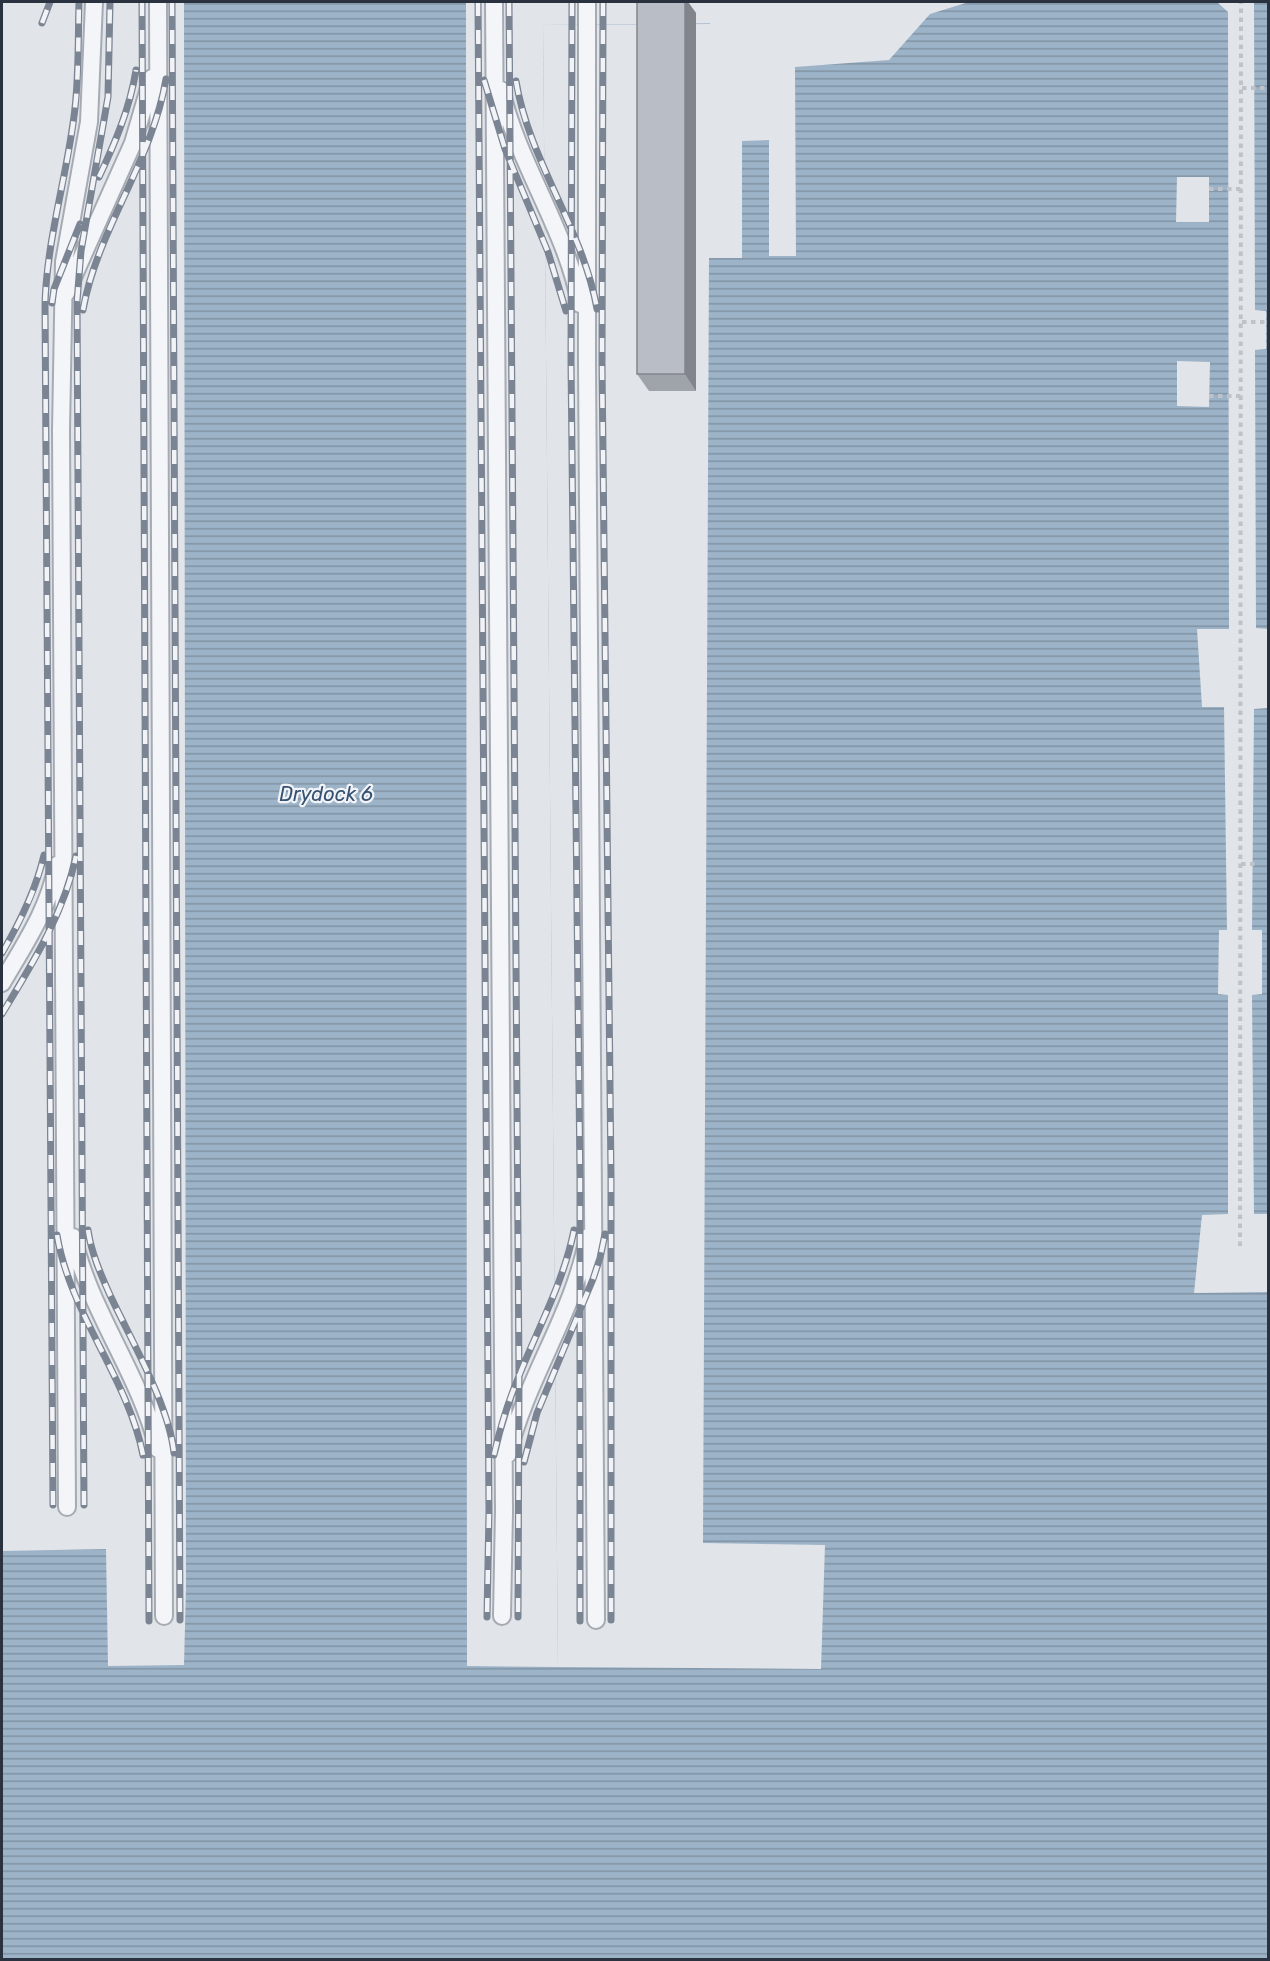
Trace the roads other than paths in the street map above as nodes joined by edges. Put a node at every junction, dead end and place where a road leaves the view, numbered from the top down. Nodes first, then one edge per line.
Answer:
1 (94, 2) edge
2 (158, 2) edge
3 (494, 2) edge
4 (587, 2) edge
5 (494, 21) junction
6 (158, 23) junction
7 (64, 297) junction
8 (587, 364) junction
9 (63, 789) junction
10 (2, 983) edge
11 (66, 1176) junction
12 (594, 1179) junction
13 (68, 1507) dead end
14 (504, 1511) junction
15 (164, 1520) junction
16 (164, 1616) dead end
17 (502, 1616) dead end
18 (596, 1620) dead end

1 - 7 lane
2 - 6 lane
3 - 5 lane
4 - 8 lane
5 - 8 lane
5 - 14 lane
6 - 7 lane
6 - 15 lane
7 - 9 lane
8 - 12 lane
9 - 10 lane
9 - 11 lane
11 - 13 lane
11 - 15 lane
12 - 14 lane
12 - 18 lane
14 - 17 lane
15 - 16 lane

